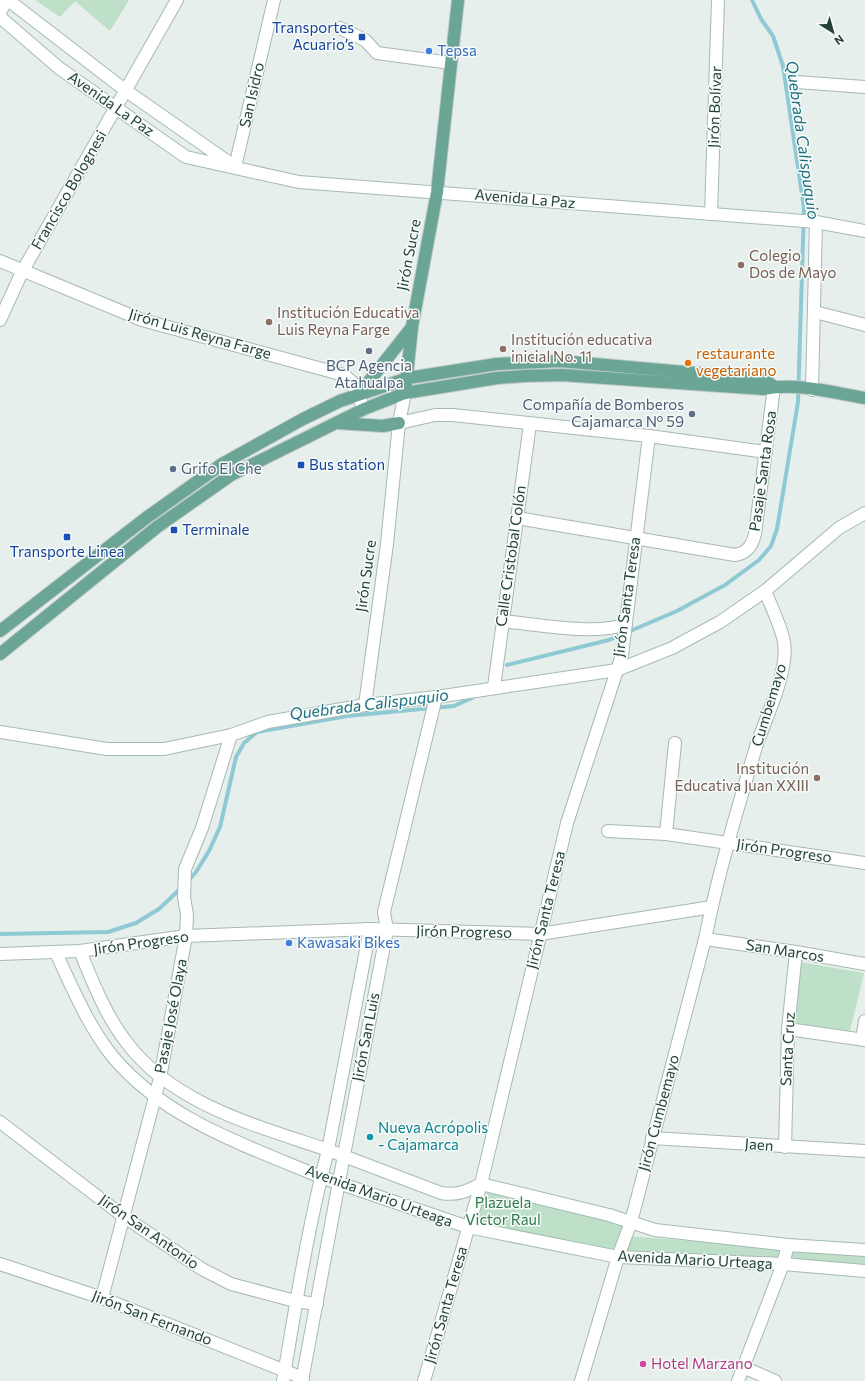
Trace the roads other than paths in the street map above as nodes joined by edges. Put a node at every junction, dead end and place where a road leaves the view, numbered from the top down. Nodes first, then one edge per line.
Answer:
1 (8, 0) edge
2 (177, 0) edge
3 (274, 0) edge
4 (458, 0) edge
5 (718, 0) edge
6 (0, 12) edge
7 (0, 16) edge
8 (340, 28) dead end
9 (451, 62) junction
10 (798, 82) dead end
11 (865, 87) edge
12 (125, 90) junction
13 (115, 109) junction
14 (235, 167) junction
15 (437, 192) junction
16 (711, 214) junction
17 (815, 222) junction
18 (865, 231) edge
19 (0, 261) edge
20 (22, 272) junction
21 (815, 312) junction
22 (0, 320) edge
23 (865, 325) edge
24 (412, 327) junction
25 (408, 378) junction
26 (774, 386) junction
27 (810, 389) junction
28 (405, 393) junction
29 (359, 394) junction
30 (865, 398) edge
31 (364, 408) junction
32 (337, 423) junction
33 (399, 423) junction
34 (530, 424) junction
35 (649, 436) junction
36 (766, 452) junction
37 (865, 513) edge
38 (517, 518) junction
39 (636, 537) junction
40 (765, 591) junction
41 (502, 621) junction
42 (626, 625) junction
43 (0, 631) edge
44 (0, 654) edge
45 (617, 670) junction
46 (494, 687) junction
47 (436, 699) junction
48 (365, 705) junction
49 (0, 732) edge
50 (231, 735) junction
51 (675, 744) dead end
52 (608, 831) dead end
53 (666, 834) junction
54 (729, 843) junction
55 (865, 863) edge
56 (712, 907) junction
57 (370, 929) junction
58 (387, 930) junction
59 (540, 934) junction
60 (186, 936) junction
61 (705, 939) junction
62 (80, 951) junction
63 (796, 952) junction
64 (56, 953) junction
65 (0, 954) edge
66 (865, 964) edge
67 (865, 1021) edge
68 (788, 1029) junction
69 (863, 1040) edge
70 (160, 1078) junction
71 (155, 1097) junction
72 (0, 1122) edge
73 (652, 1138) junction
74 (785, 1147) junction
75 (328, 1150) junction
76 (865, 1151) edge
77 (344, 1155) junction
78 (321, 1177) junction
79 (338, 1184) junction
80 (481, 1184) junction
81 (123, 1216) junction
82 (631, 1222) junction
83 (468, 1227) junction
84 (788, 1245) junction
85 (865, 1250) edge
86 (618, 1257) junction
87 (0, 1264) edge
88 (783, 1264) junction
89 (865, 1271) edge
90 (102, 1298) junction
91 (295, 1301) junction
92 (317, 1304) junction
93 (743, 1367) junction
94 (284, 1376) edge
95 (302, 1379) edge
96 (424, 1381) edge
97 (581, 1381) edge
98 (738, 1381) edge
99 (774, 1381) edge

1 - 6 street
1 - 12 street, Avenida La Paz
2 - 12 street, Francisco Bolognesi
3 - 14 street, San Isidro
4 - 9 main road, Jirón Sucre
5 - 16 street, Jirón Bolívar
7 - 13 street, Avenida La Paz
8 - 9 street
9 - 15 main road, Jirón Sucre
10 - 11 street
12 - 13 street, Francisco Bolognesi
12 - 14 street, Avenida La Paz
13 - 14 street, Avenida La Paz
13 - 20 street, Francisco Bolognesi
14 - 15 street, Avenida La Paz
15 - 16 street, Avenida La Paz
15 - 24 main road, Jirón Sucre
16 - 17 street, Avenida La Paz
17 - 18 street, Avenida La Paz
17 - 21 street
19 - 20 street, Jirón Luis Reyna Farge
20 - 22 street, Francisco Bolognesi
20 - 29 street, Jirón Luis Reyna Farge
21 - 23 street
21 - 27 street
24 - 25 main road, Jirón Sucre
24 - 29 main road
25 - 26 main road
25 - 28 main road, Jirón Sucre
25 - 29 main road
26 - 27 main road
26 - 28 main road
26 - 36 street, Pasaje Santa Rosa
27 - 30 main road
28 - 31 main road
28 - 33 street, Jirón Sucre
29 - 31 street, Jirón Luis Reyna Farge
29 - 43 main road
31 - 32 main road
32 - 33 main road
32 - 44 main road
33 - 34 street
33 - 48 street, Jirón Sucre
34 - 35 street
34 - 38 street, Calle Cristobal Colón
35 - 36 street
35 - 39 street, Jirón Santa Teresa
36 - 39 street, Pasaje Santa Rosa
37 - 40 street
38 - 39 street
38 - 41 street, Calle Cristobal Colón
39 - 42 street, Jirón Santa Teresa
40 - 45 street
40 - 54 street, Cumbemayo
41 - 42 street
41 - 46 street, Calle Cristobal Colón
42 - 45 street, Jirón Santa Teresa
45 - 46 street
45 - 59 street, Jirón Santa Teresa
46 - 47 street
47 - 48 street
47 - 58 street, Jirón San Luis
48 - 50 street
49 - 50 street
50 - 60 street, Pasaje José Olaya
51 - 53 street
52 - 53 street, Jirón Progreso
53 - 54 street, Jirón Progreso
54 - 55 street, Jirón Progreso
54 - 56 street, Jirón Cumbemayo
56 - 59 street, Jirón Progreso
56 - 61 street, Jirón Cumbemayo
57 - 58 street, Jirón Progreso
57 - 60 street, Jirón Progreso
57 - 75 street, Jirón San Luis
58 - 59 street, Jirón Progreso
58 - 77 street, Jirón San Luis
59 - 80 street, Jirón Santa Teresa
60 - 62 street, Jirón Progreso
60 - 70 street, Pasaje José Olaya
61 - 63 street, San Marcos
61 - 73 street, Jirón Cumbemayo
62 - 64 street, Jirón Progreso
62 - 70 street, Avenida Mario Urteaga
63 - 66 street, San Marcos
63 - 68 street, Santa Cruz
64 - 65 street, Jirón Progreso
64 - 71 street, Avenida Mario Urteaga
67 - 69 street
68 - 69 street
68 - 74 street, Santa Cruz
70 - 71 street, Pasaje José Olaya
70 - 75 street, Avenida Mario Urteaga
71 - 78 street, Avenida Mario Urteaga
71 - 81 street, Pasaje José Olaya
72 - 81 street, Jirón San Antonio
73 - 74 street, Jaen
73 - 82 street, Jirón Cumbemayo
74 - 76 street, Jaen
75 - 77 street, Avenida Mario Urteaga
75 - 78 street, Jirón San Luis
77 - 79 street, Jirón San Luis
77 - 80 street, Avenida Mario Urteaga
78 - 79 street, Avenida Mario Urteaga
78 - 91 street, Jirón San Luis
79 - 83 street, Avenida Mario Urteaga
79 - 92 street, Jirón San Luis
80 - 82 street, Avenida Mario Urteaga
80 - 83 street, Jirón Santa Teresa
81 - 90 street, Pasaje José Olaya
81 - 91 street, Jirón San Antonio
82 - 84 street, Avenida Mario Urteaga
82 - 86 street, Jirón Cumbemayo
83 - 86 street, Avenida Mario Urteaga
83 - 96 street, Jirón Santa Teresa
84 - 85 street, Avenida Mario Urteaga
84 - 88 street
86 - 88 street, Avenida Mario Urteaga
86 - 97 street, Jirón Cumbemayo
87 - 90 street, Jirón San Fernando
88 - 89 street, Avenida Mario Urteaga
88 - 93 street
90 - 94 street, Jirón San Fernando
91 - 92 street, Jirón San Antonio
91 - 94 street, Jirón San Luis
92 - 95 street, Jirón San Luis
93 - 98 street
93 - 99 street
94 - 95 street, Jirón San Fernando

